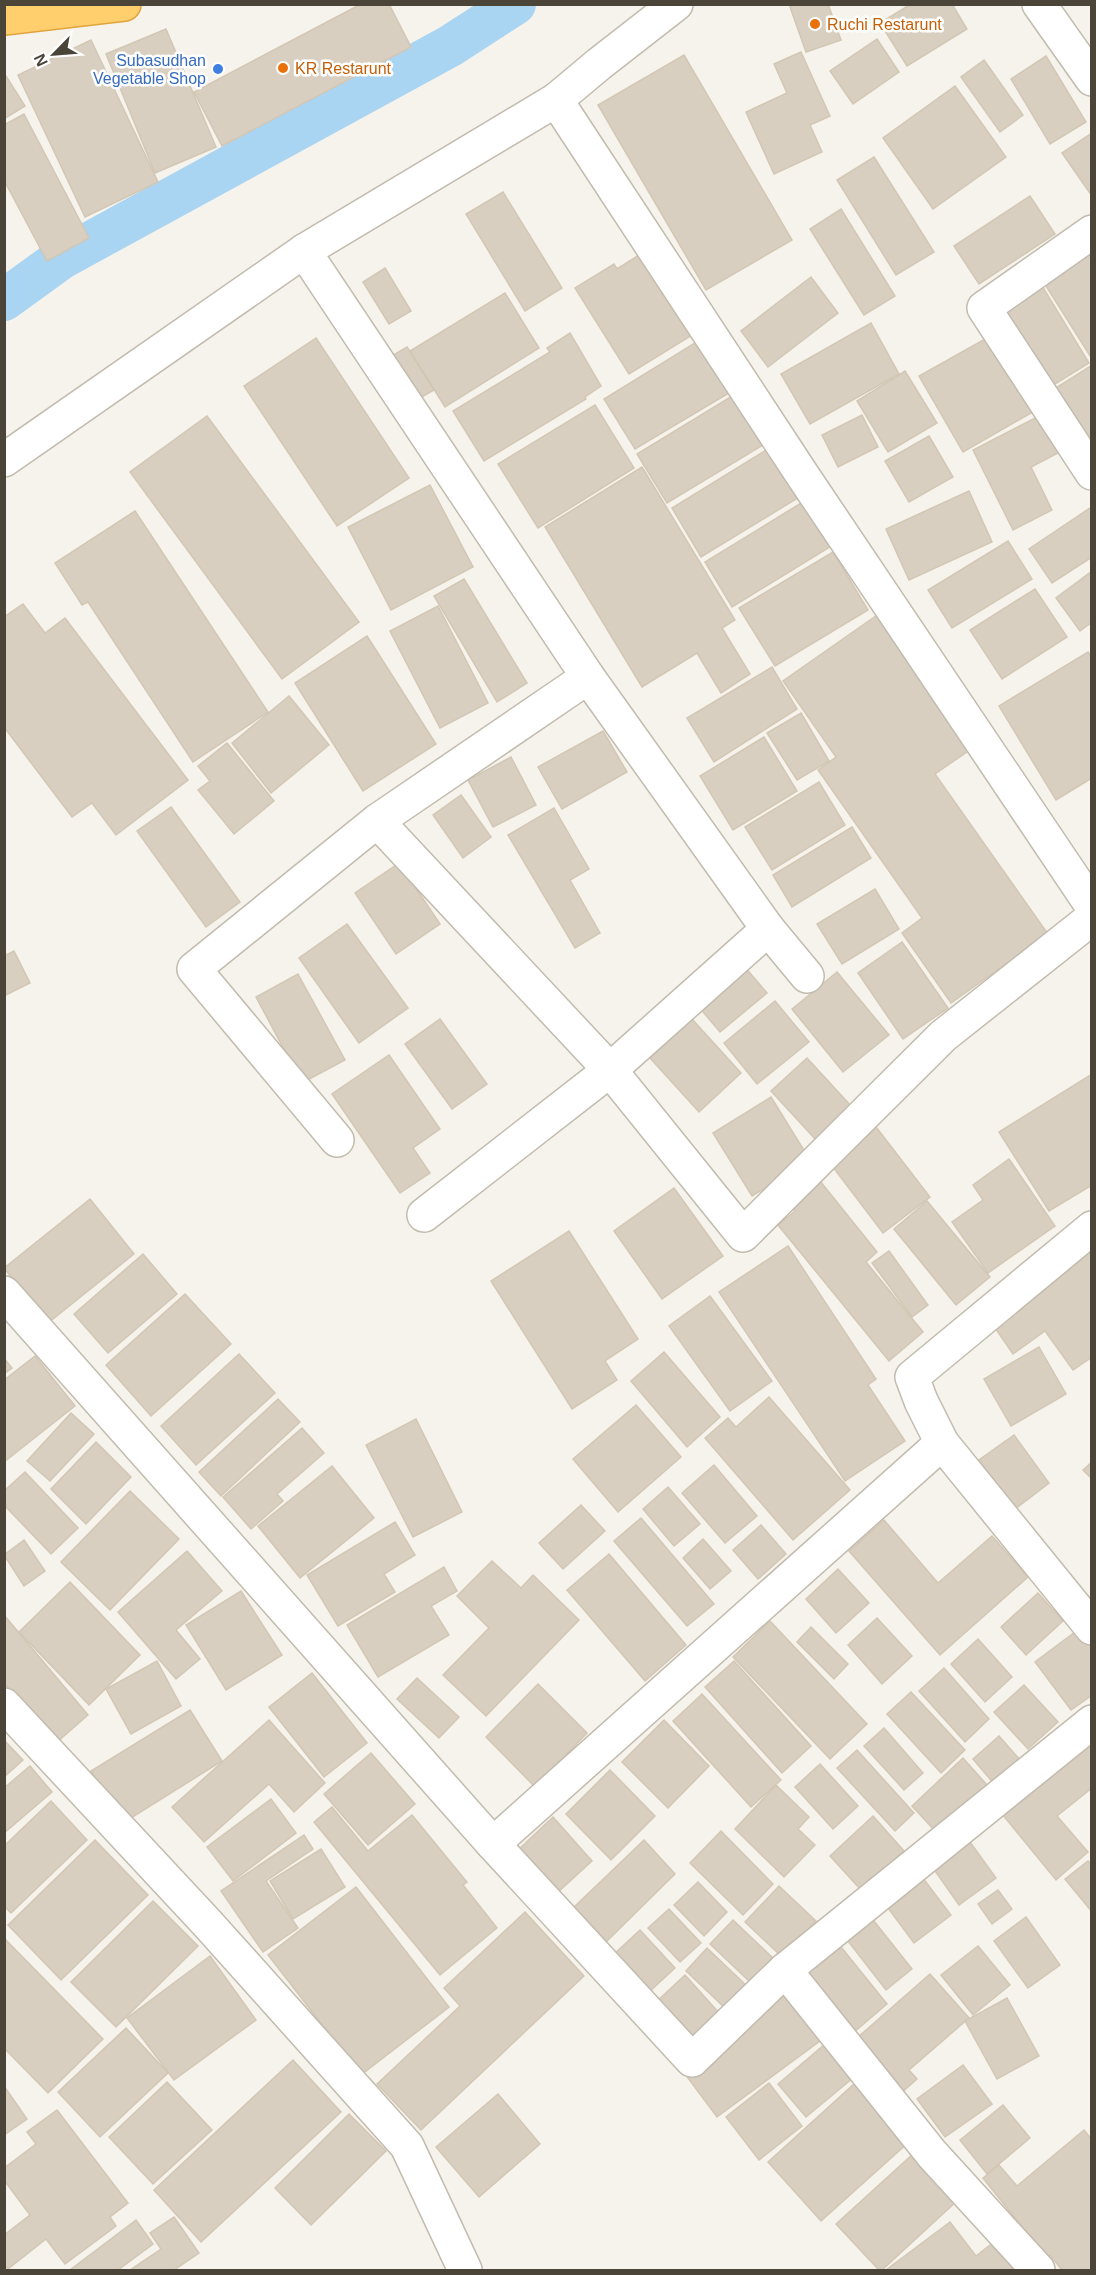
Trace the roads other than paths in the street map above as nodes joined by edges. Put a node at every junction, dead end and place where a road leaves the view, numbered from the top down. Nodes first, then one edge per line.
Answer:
1 (124, 4) edge
2 (676, 4) edge
3 (1039, 4) edge
4 (4, 18) edge
5 (1092, 79) edge
6 (556, 100) junction
7 (1092, 232) edge
8 (304, 251) junction
9 (4, 460) edge
10 (1092, 473) edge
11 (588, 677) junction
12 (377, 821) junction
13 (1092, 906) edge
14 (1092, 918) edge
15 (768, 928) junction
16 (807, 976) dead end
17 (610, 1070) junction
18 (337, 1140) dead end
19 (424, 1215) dead end
20 (1092, 1228) edge
21 (4, 1293) edge
22 (942, 1443) junction
23 (1092, 1628) edge
24 (4, 1705) edge
25 (1092, 1722) edge
26 (493, 1844) junction
27 (785, 1970) junction
28 (465, 2271) edge
29 (1038, 2271) edge

1 - 4 highway
2 - 6 street
3 - 5 street
6 - 8 street
6 - 13 street
7 - 10 street
8 - 9 street
8 - 11 street
11 - 12 street
11 - 15 street
12 - 17 street
12 - 18 street
14 - 17 street
15 - 16 street
15 - 17 street
17 - 19 street
20 - 22 street
21 - 26 street
22 - 23 street
22 - 26 street
24 - 28 street
25 - 27 street
26 - 27 street
27 - 29 street

